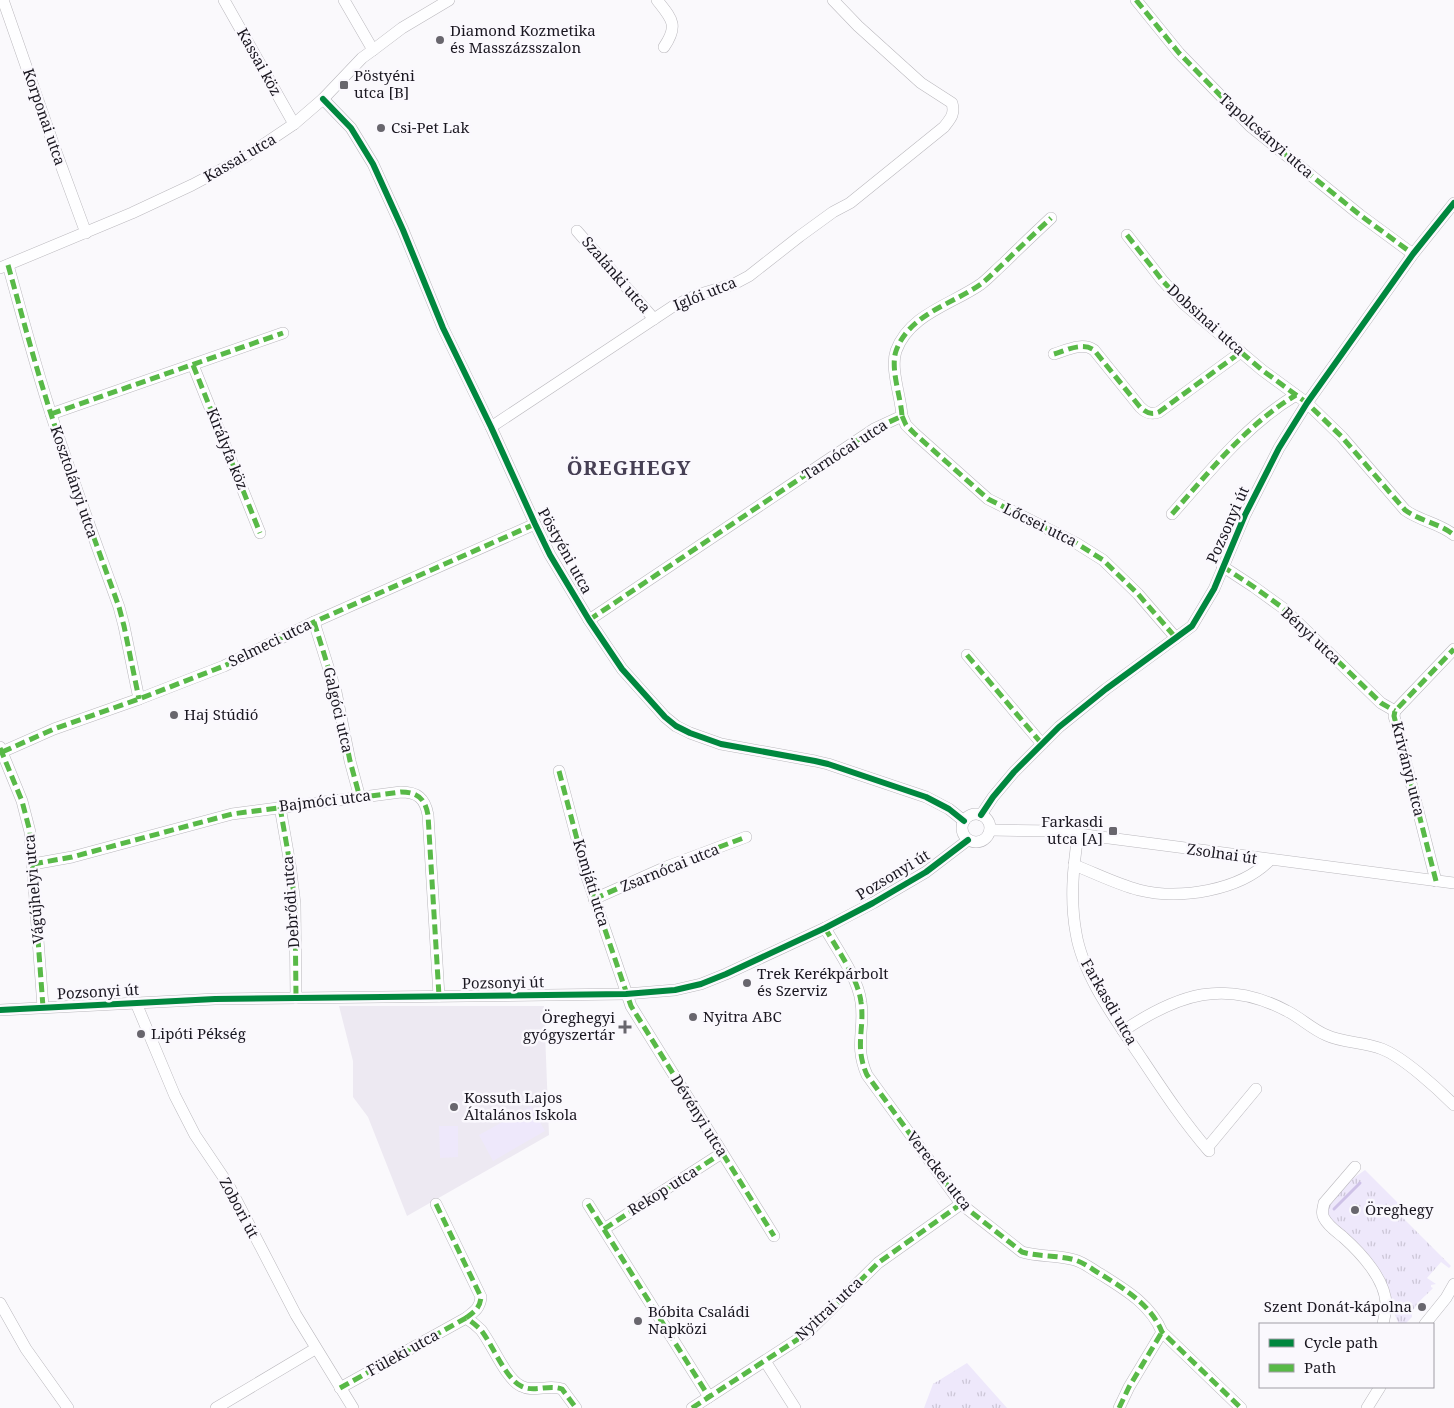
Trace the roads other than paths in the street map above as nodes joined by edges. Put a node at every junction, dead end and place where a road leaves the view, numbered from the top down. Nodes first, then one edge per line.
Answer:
1 (3, 0) edge
2 (224, 0) edge
3 (344, 0) edge
4 (449, 0) edge
5 (657, 0) edge
6 (833, 0) edge
7 (1136, 0) edge
8 (664, 47) dead end
9 (373, 50) junction
10 (323, 99) junction
11 (294, 124) junction
12 (1454, 203) edge
13 (1051, 218) dead end
14 (577, 231) dead end
15 (86, 233) junction
16 (1127, 235) dead end
17 (1413, 254) junction
18 (4, 266) edge
19 (654, 319) junction
20 (283, 333) dead end
21 (1241, 352) junction
22 (1054, 354) dead end
23 (193, 364) junction
24 (1296, 395) junction
25 (1307, 403) junction
26 (51, 414) junction
27 (902, 416) junction
28 (491, 427) junction
29 (1172, 514) dead end
30 (534, 524) junction
31 (260, 533) dead end
32 (1454, 535) edge
33 (1222, 566) junction
34 (589, 620) junction
35 (314, 622) junction
36 (1176, 638) junction
37 (1454, 649) edge
38 (967, 655) dead end
39 (139, 699) junction
40 (1395, 710) junction
41 (1042, 744) junction
42 (2, 756) edge
43 (559, 771) dead end
44 (360, 798) junction
45 (280, 807) junction
46 (981, 815) junction
47 (964, 821) junction
48 (990, 830) junction
49 (1078, 835) junction
50 (746, 837) dead end
51 (968, 840) junction
52 (1270, 860) junction
53 (33, 864) junction
54 (1074, 865) junction
55 (1436, 881) junction
56 (1454, 883) edge
57 (594, 899) junction
58 (825, 928) junction
59 (626, 994) junction
60 (439, 996) junction
61 (296, 998) junction
62 (136, 1003) junction
63 (43, 1007) junction
64 (0, 1010) edge
65 (1123, 1031) junction
66 (1256, 1088) dead end
67 (1454, 1104) edge
68 (722, 1153) junction
69 (1355, 1167) dead end
70 (436, 1204) dead end
71 (588, 1204) dead end
72 (961, 1204) junction
73 (604, 1229) junction
74 (774, 1236) dead end
75 (1454, 1284) edge
76 (0, 1303) edge
77 (466, 1318) junction
78 (11, 1323) junction
79 (1383, 1323) edge
80 (1426, 1323) edge
81 (0, 1330) edge
82 (1162, 1332) junction
83 (315, 1349) junction
84 (766, 1361) junction
85 (340, 1388) junction
86 (1379, 1388) edge
87 (709, 1397) junction
88 (63, 1407) edge
89 (216, 1408) edge
90 (353, 1408) edge
91 (576, 1408) edge
92 (692, 1408) edge
93 (795, 1408) edge
94 (1119, 1408) edge
95 (1241, 1408) edge
96 (1367, 1408) edge

1 - 15 street, Korponai utca
2 - 11 street, Kassai köz
3 - 9 street
4 - 9 street, Kassai utca
5 - 8 street
6 - 19 street, Iglói utca
7 - 17 street, Tapolcsányi utca
9 - 10 street, Kassai utca
10 - 11 street, Kassai utca
10 - 28 street, Pöstyéni utca
11 - 15 street, Kassai utca
12 - 17 street, Pozsonyi út
13 - 27 street, Tarnócai utca
14 - 19 street, Szalánki utca
15 - 18 street, Kassai utca
16 - 21 street, Dobsinai utca
17 - 25 street, Pozsonyi út
18 - 26 street, Kosztolányi utca
19 - 28 street, Iglói utca
20 - 23 street
21 - 22 street
21 - 24 street, Dobsinai utca
23 - 26 street
23 - 31 street, Királyfa köz
24 - 25 street, Dobsinai utca
24 - 29 street
25 - 32 street, Dobsinai utca
25 - 33 street, Pozsonyi út
26 - 39 street, Kosztolányi utca
27 - 34 street, Tarnócai utca
27 - 36 street, Lőcsei utca
28 - 30 street, Pöstyéni utca
30 - 34 street, Pöstyéni utca
30 - 35 street, Selmeci utca
33 - 36 street, Pozsonyi út
33 - 40 street, Bényi utca
34 - 47 street, Pöstyéni utca
35 - 39 street, Selmeci utca
35 - 44 street, Galgóci utca
36 - 41 street, Pozsonyi út
37 - 40 street, Kriványi utca
38 - 41 street
39 - 42 street, Selmeci utca
40 - 55 street, Kriványi utca
41 - 46 street, Pozsonyi út
42 - 53 street, Vágújhelyi utca
43 - 57 street, Komjáti utca
44 - 45 street, Bajmóci utca
44 - 60 street, Bajmóci utca
45 - 53 street, Bajmóci utca
45 - 61 street, Debrődi utca
46 - 47 street
46 - 48 street
47 - 51 street
48 - 49 street, Zsolnai út
48 - 51 street
49 - 52 street, Zsolnai út
49 - 54 street, Farkasdi utca
50 - 57 street, Zsarnócai utca
51 - 58 street, Pozsonyi út
52 - 54 street
52 - 55 street, Zsolnai út
53 - 63 street, Vágújhelyi utca
54 - 65 street, Farkasdi utca
55 - 56 street, Zsolnai út
57 - 59 street, Komjáti utca
58 - 59 street, Pozsonyi út
58 - 72 street, Vereckei utca
59 - 60 street, Pozsonyi út
59 - 68 street, Dévényi utca
60 - 61 street, Pozsonyi út
61 - 62 street, Pozsonyi út
62 - 63 street, Pozsonyi út
62 - 83 street, Zobori út
63 - 64 street, Pozsonyi út
65 - 66 street, Farkasdi utca
65 - 67 street
68 - 73 street, Rekop utca
68 - 74 street, Dévényi utca
69 - 79 street
70 - 77 street, Füleki utca
71 - 73 street
72 - 82 street, Vereckei utca
72 - 84 street, Nyitrai utca
73 - 87 street
75 - 80 street
76 - 78 street
77 - 85 street, Füleki utca
77 - 91 street
78 - 81 street
78 - 88 street
82 - 94 street
82 - 95 street, Vereckei utca
83 - 85 street, Zobori út
83 - 89 street
84 - 87 street, Nyitrai utca
84 - 93 street
85 - 90 street, Zobori út
86 - 96 street
87 - 92 street, Nyitrai utca

